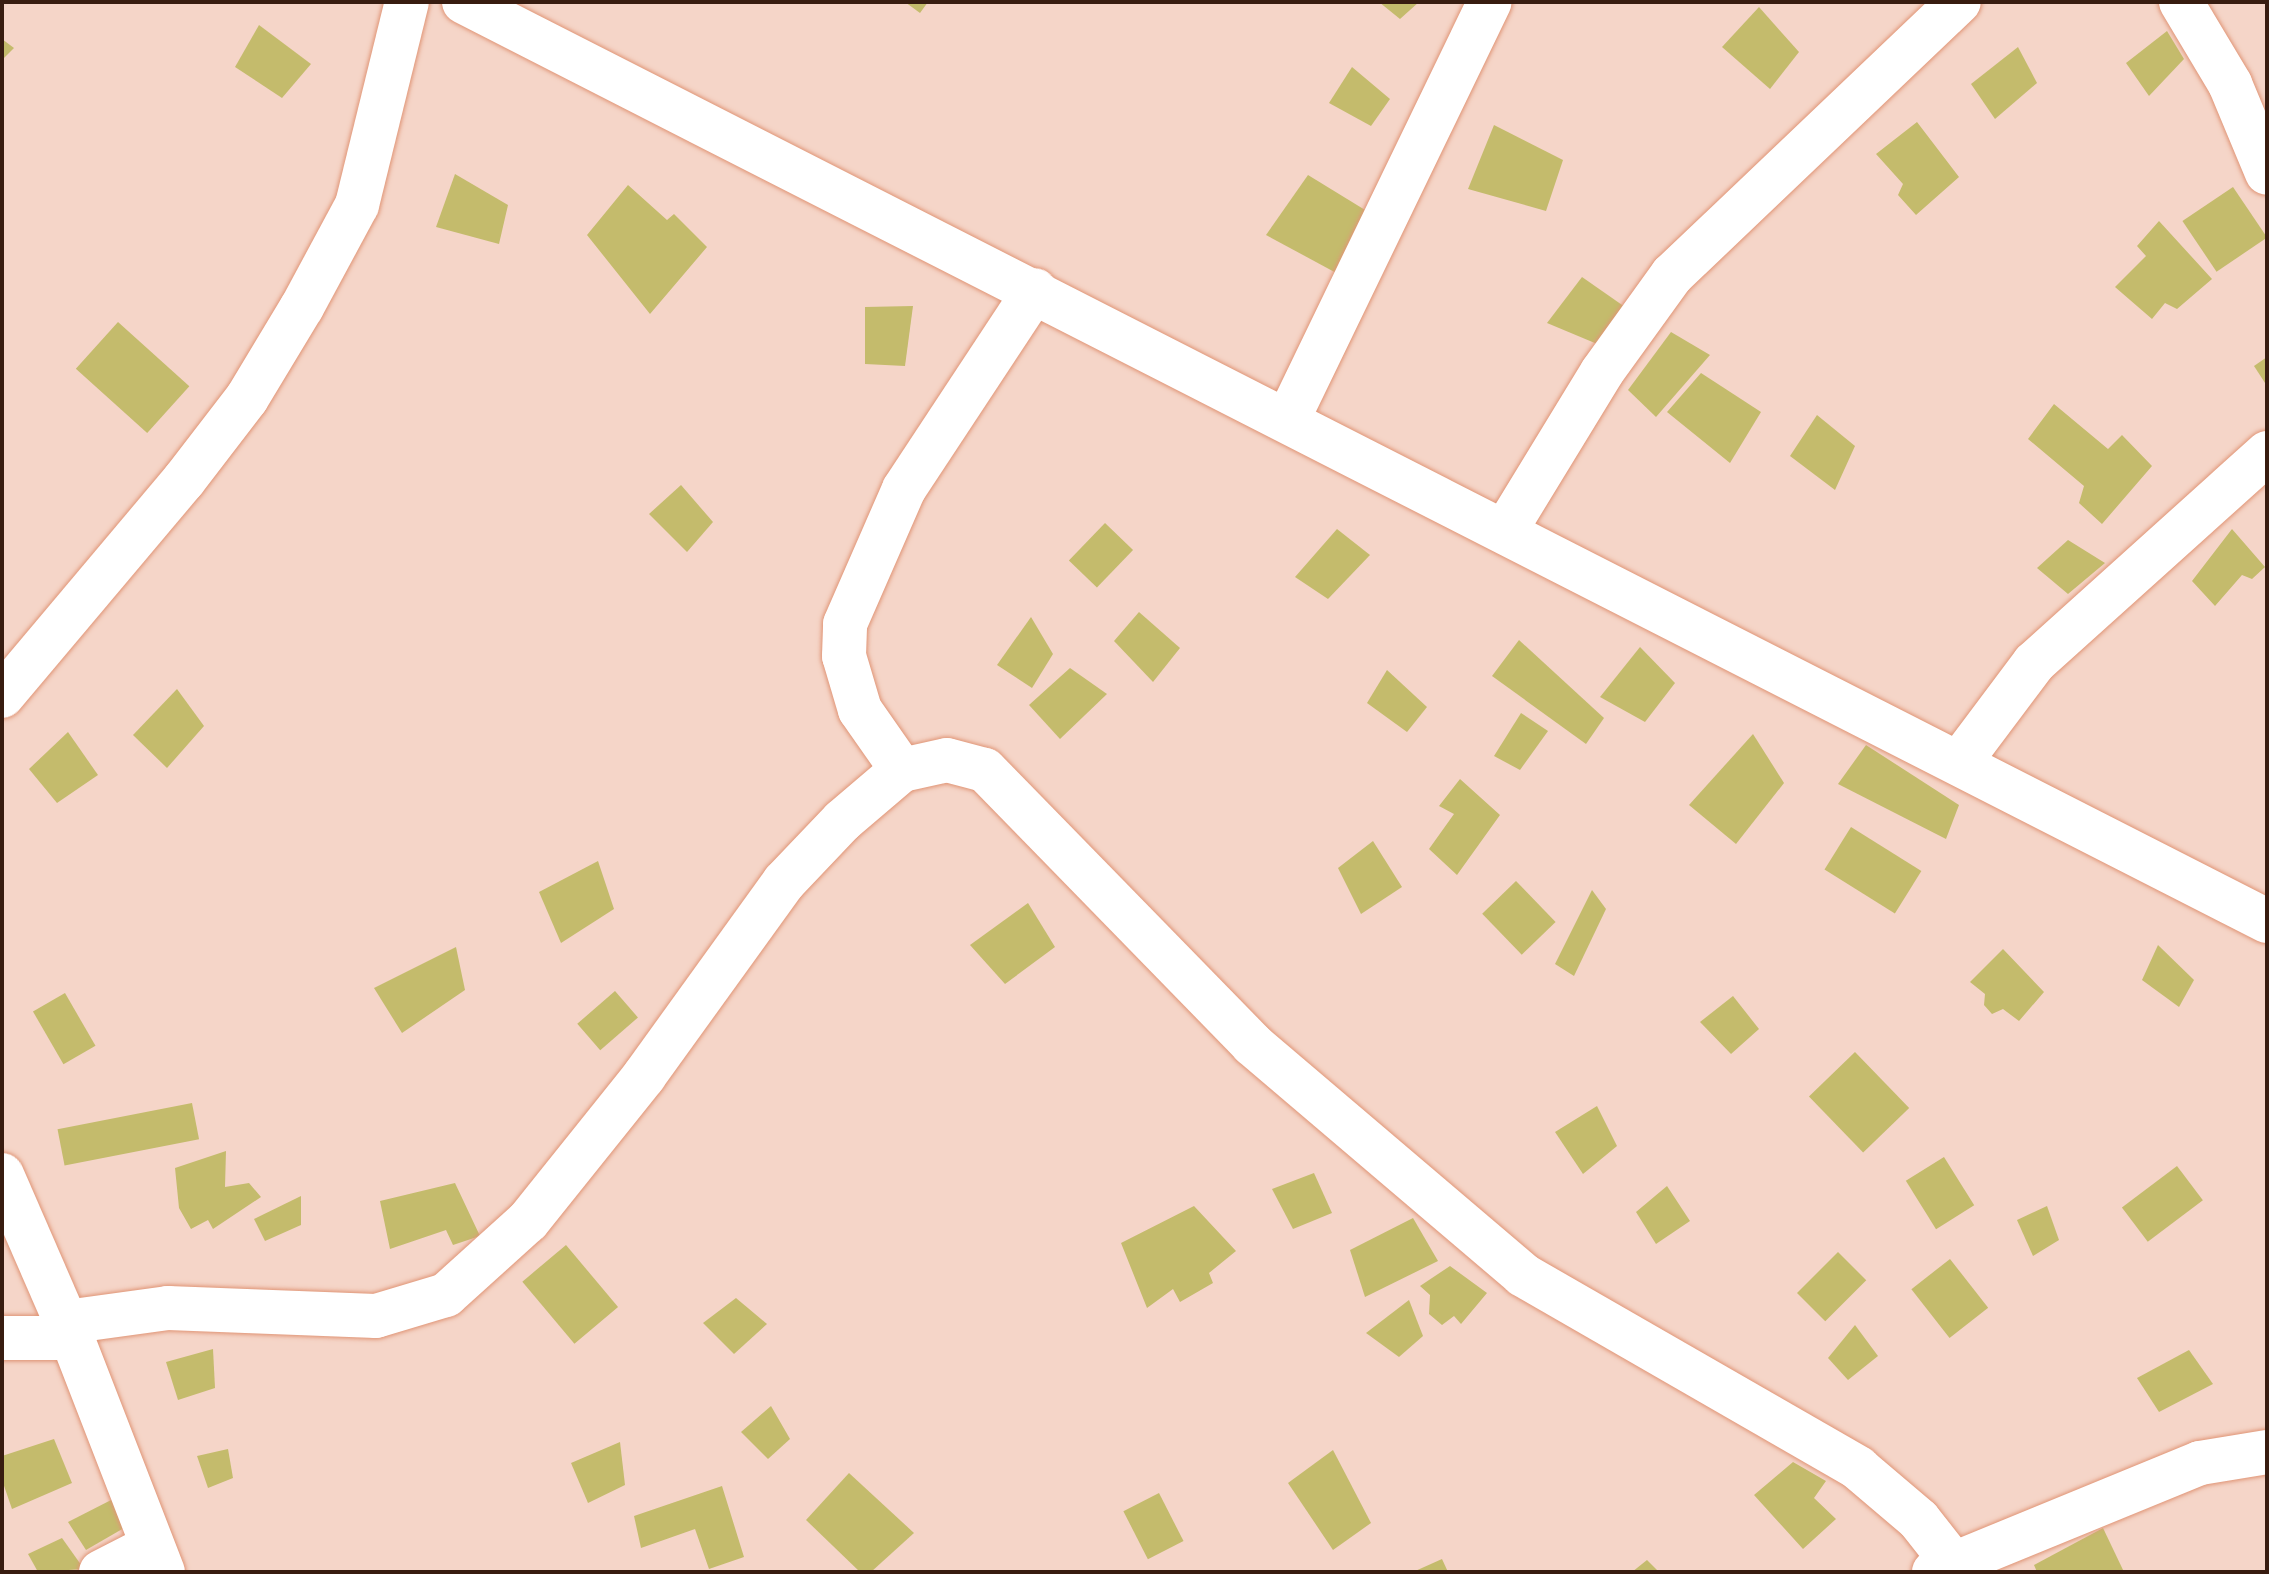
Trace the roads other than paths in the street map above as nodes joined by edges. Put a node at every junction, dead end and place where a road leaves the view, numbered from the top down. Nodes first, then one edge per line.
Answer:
1 (407, 2) edge
2 (464, 2) edge
3 (1490, 2) edge
4 (1959, 2) edge
5 (2181, 2) edge
6 (2267, 173) edge
7 (1035, 290) junction
8 (1288, 419) junction
9 (2267, 453) edge
10 (1505, 531) junction
11 (2, 696) edge
12 (1959, 763) junction
13 (902, 770) junction
14 (2267, 921) edge
15 (2, 1175) edge
16 (69, 1330) junction
17 (2, 1338) edge
18 (2267, 1452) edge
19 (158, 1559) edge
20 (1949, 1569) edge
21 (101, 1572) edge

1 - 11 street
2 - 7 street
3 - 8 street
4 - 10 street
5 - 6 street
7 - 8 street
7 - 13 street
8 - 10 street
9 - 12 street
10 - 12 street
12 - 14 street
13 - 16 street
13 - 20 street
15 - 16 street
16 - 17 street
16 - 19 street
18 - 20 street
19 - 21 street

